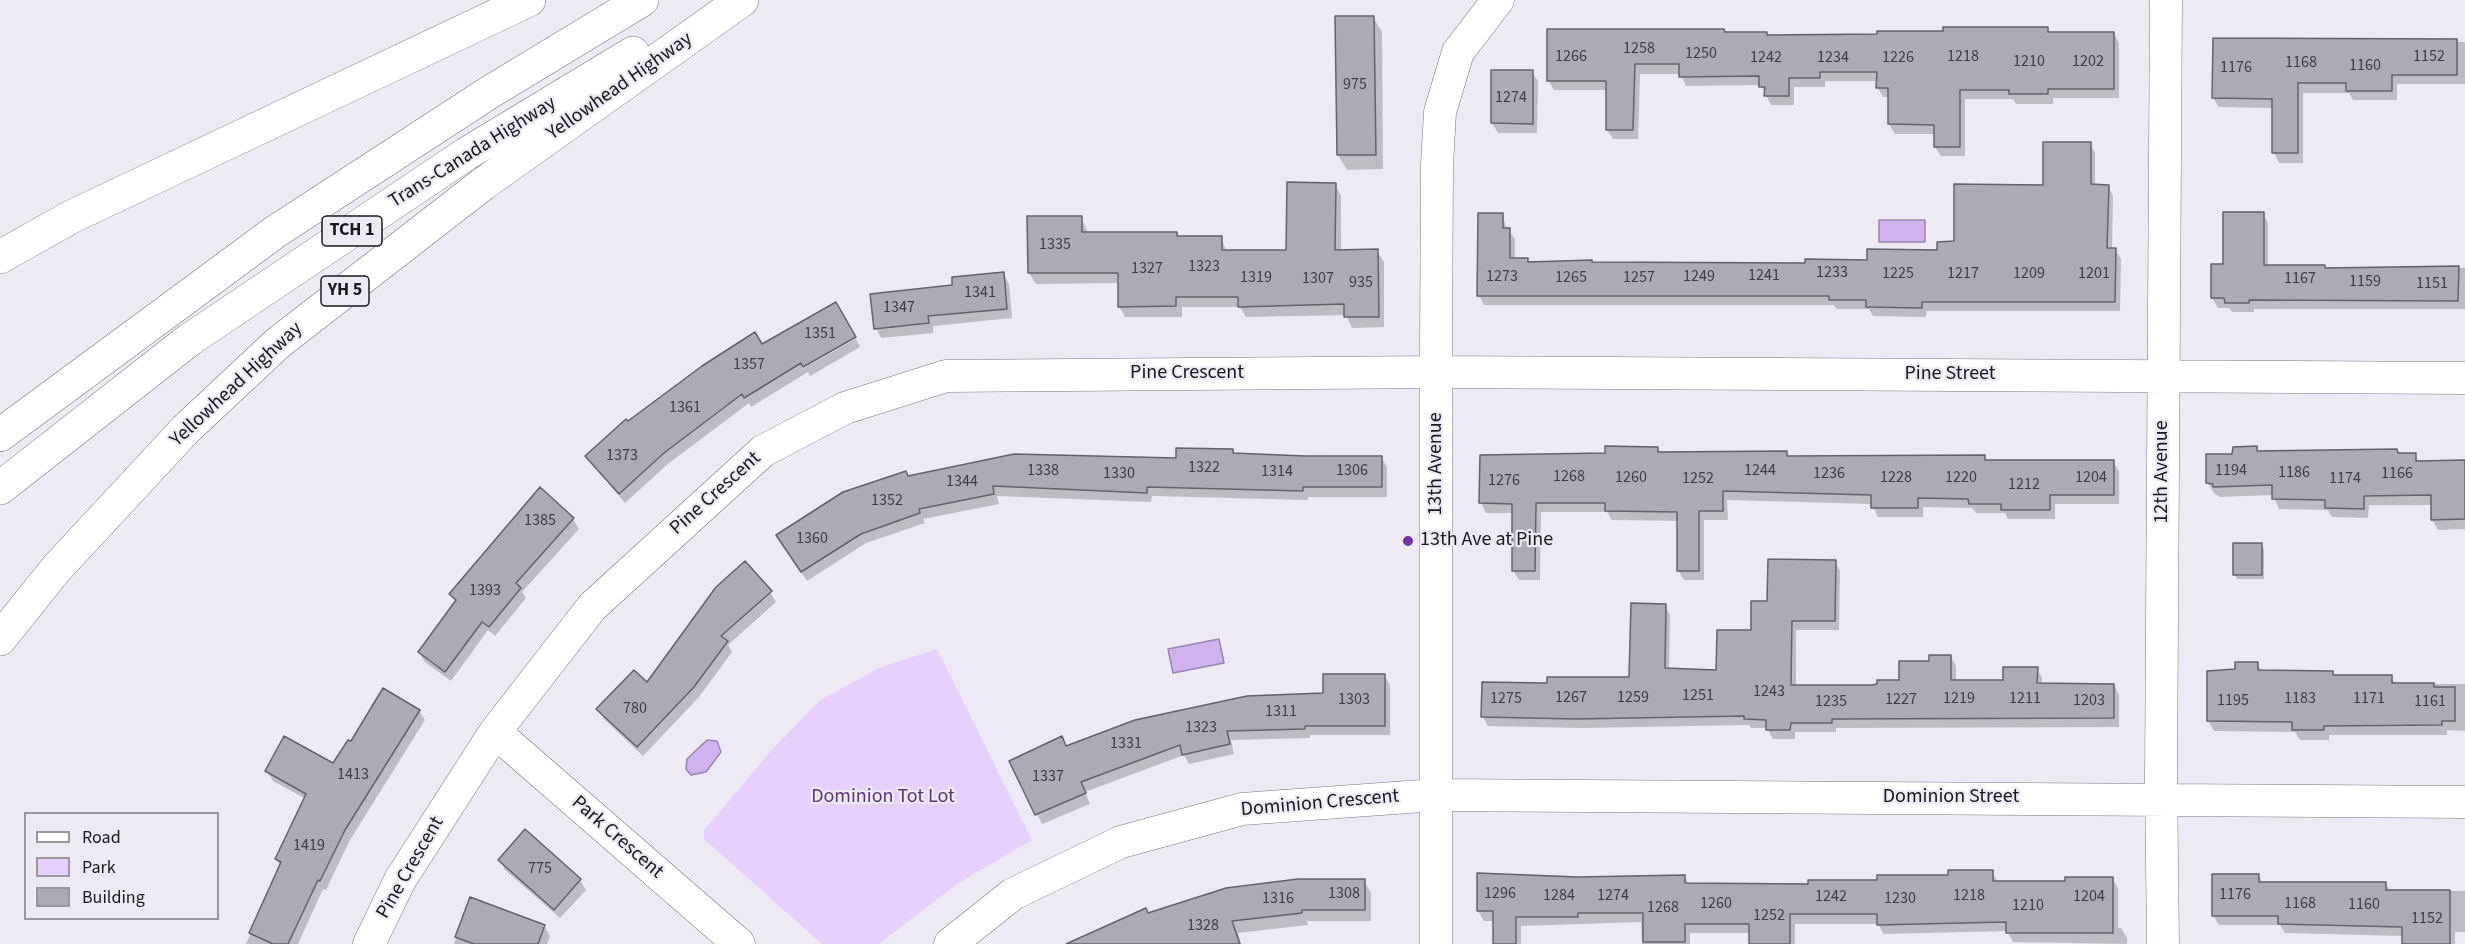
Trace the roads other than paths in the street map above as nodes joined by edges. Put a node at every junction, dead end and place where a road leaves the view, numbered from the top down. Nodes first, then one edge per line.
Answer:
1 (529, 0) edge
2 (642, 0) edge
3 (721, 0) edge
4 (742, 0) edge
5 (1498, 0) edge
6 (2166, 0) edge
7 (0, 257) edge
8 (1436, 372) junction
9 (2164, 377) junction
10 (2465, 378) edge
11 (0, 435) edge
12 (0, 488) edge
13 (0, 639) edge
14 (495, 732) junction
15 (1436, 795) junction
16 (2161, 799) junction
17 (2465, 802) edge
18 (369, 944) edge
19 (739, 944) edge
20 (950, 944) edge
21 (1436, 944) edge
22 (2163, 944) edge

1 - 7 highway
2 - 11 highway, Trans-Canada Highway / TCH 1
3 - 12 highway, Trans-Canada Highway / TCH 1
4 - 13 highway, Yellowhead Highway / YH 5
5 - 8 street, 13th Avenue
6 - 9 street, 12th Avenue
8 - 9 street, Pine Street
8 - 14 street, Pine Crescent
8 - 15 street, 13th Avenue
9 - 10 street, Pine Street
9 - 16 street, 12th Avenue
14 - 18 street, Pine Crescent
14 - 19 street, Park Crescent
15 - 16 street, Dominion Street
15 - 20 street, Dominion Crescent
15 - 21 street, 13th Avenue
16 - 17 street, Dominion Street
16 - 22 street, 12th Avenue

